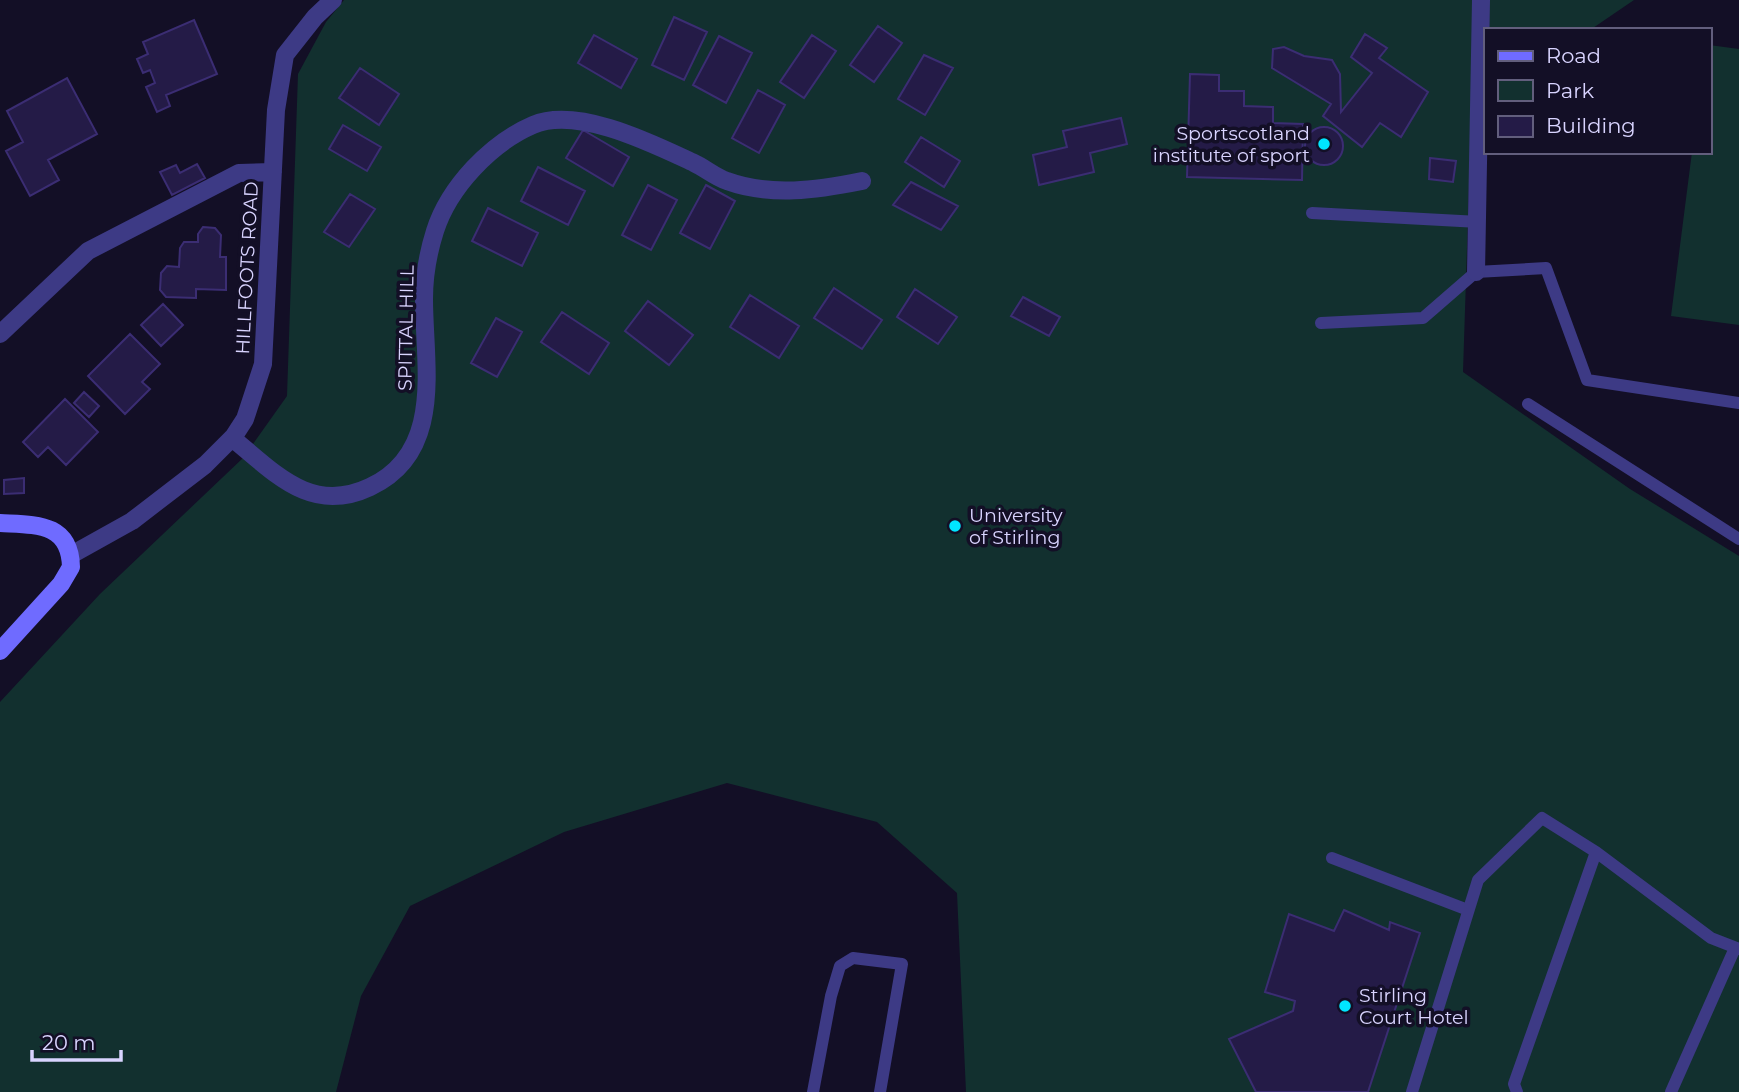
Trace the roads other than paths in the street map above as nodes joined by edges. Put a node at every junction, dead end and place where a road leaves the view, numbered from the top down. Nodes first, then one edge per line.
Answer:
1 (333, 0) edge
2 (1481, 0) edge
3 (273, 172) junction
4 (862, 181) dead end
5 (1312, 213) dead end
6 (1479, 222) junction
7 (1476, 272) junction
8 (1321, 323) dead end
9 (0, 334) edge
10 (1528, 404) dead end
11 (1739, 404) edge
12 (232, 438) junction
13 (0, 523) edge
14 (1739, 539) edge
15 (71, 555) junction
16 (0, 651) edge
17 (1596, 852) junction
18 (1332, 858) dead end
19 (1468, 910) junction
20 (1737, 948) edge
21 (813, 1092) edge
22 (880, 1092) edge
23 (1412, 1092) edge
24 (1517, 1092) edge
25 (1671, 1092) edge

1 - 3 street, HILLFOOTS ROAD
2 - 6 street
3 - 9 street
3 - 12 street, HILLFOOTS ROAD
4 - 12 street, SPITTAL HILL
5 - 6 lane
6 - 7 street
7 - 8 lane
7 - 11 lane
10 - 14 lane
12 - 15 street, HILLFOOTS ROAD
13 - 15 main road
15 - 16 main road
17 - 19 lane
17 - 20 lane
17 - 24 lane
18 - 19 lane
19 - 23 lane
20 - 25 lane
21 - 22 lane

